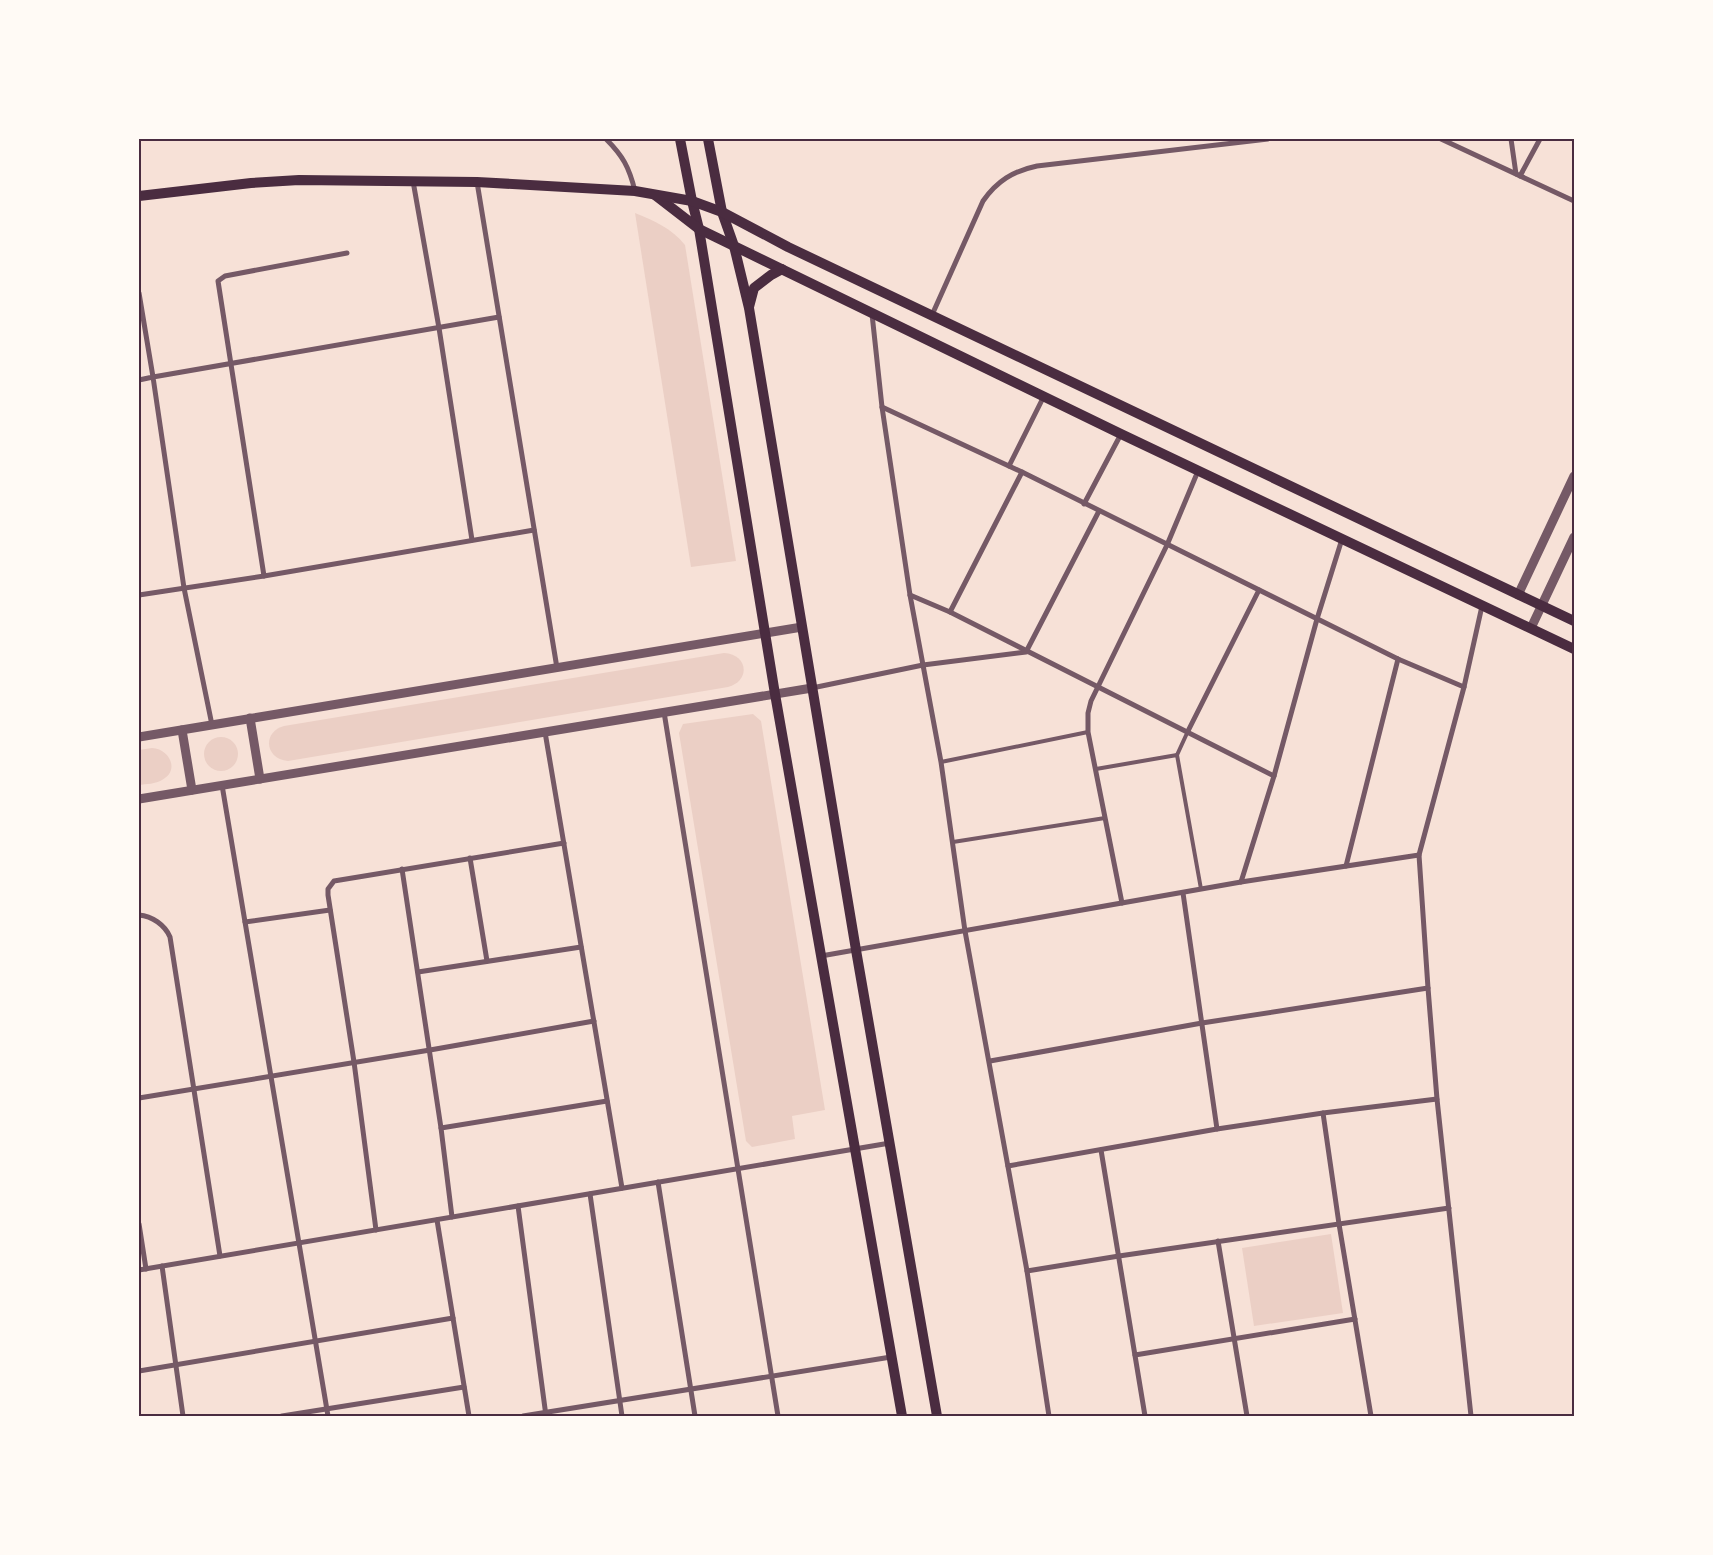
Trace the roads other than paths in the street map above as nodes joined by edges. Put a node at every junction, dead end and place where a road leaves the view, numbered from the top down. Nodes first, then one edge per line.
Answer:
1 (606, 139) edge
2 (680, 139) edge
3 (708, 139) edge
4 (1268, 139) edge
5 (1441, 139) edge
6 (1511, 139) edge
7 (1540, 139) edge
8 (1518, 175) junction
9 (413, 181) junction
10 (476, 182) junction
11 (635, 191) junction
12 (654, 195) junction
13 (139, 196) edge
14 (692, 201) junction
15 (1574, 201) edge
16 (722, 212) junction
17 (699, 229) junction
18 (734, 246) junction
19 (347, 253) dead end
20 (782, 269) junction
21 (139, 293) edge
22 (749, 308) junction
23 (872, 314) junction
24 (932, 316) junction
25 (499, 317) junction
26 (439, 328) junction
27 (231, 362) junction
28 (153, 377) junction
29 (139, 380) edge
30 (1044, 396) junction
31 (882, 407) junction
32 (1121, 434) junction
33 (1009, 466) junction
34 (1198, 470) junction
35 (1022, 472) junction
36 (1574, 476) edge
37 (1084, 504) junction
38 (1099, 511) junction
39 (534, 530) junction
40 (1574, 537) edge
41 (1342, 539) junction
42 (472, 540) junction
43 (1167, 546) junction
44 (264, 576) junction
45 (184, 588) junction
46 (1259, 590) junction
47 (139, 595) edge
48 (1518, 595) junction
49 (910, 596) junction
50 (1482, 606) junction
51 (1541, 606) junction
52 (950, 612) junction
53 (1317, 618) junction
54 (1574, 621) edge
55 (802, 627) junction
56 (1531, 628) junction
57 (766, 633) junction
58 (1574, 649) edge
59 (1026, 652) junction
60 (1398, 659) junction
61 (923, 665) junction
62 (557, 668) junction
63 (1098, 686) junction
64 (1464, 686) junction
65 (812, 688) junction
66 (775, 694) junction
67 (664, 712) junction
68 (250, 718) junction
69 (212, 725) junction
70 (182, 730) junction
71 (1188, 731) junction
72 (545, 732) junction
73 (1088, 732) junction
74 (139, 737) edge
75 (1177, 755) junction
76 (941, 762) junction
77 (1096, 769) junction
78 (1274, 776) junction
79 (260, 779) junction
80 (222, 785) junction
81 (192, 790) junction
82 (139, 799) edge
83 (1105, 818) junction
84 (953, 842) junction
85 (564, 843) junction
86 (1419, 856) junction
87 (470, 858) junction
88 (1346, 866) junction
89 (402, 869) junction
90 (1242, 882) junction
91 (1201, 889) junction
92 (1183, 893) junction
93 (1122, 903) junction
94 (330, 910) junction
95 (139, 915) edge
96 (245, 922) junction
97 (965, 931) junction
98 (581, 947) junction
99 (856, 950) junction
100 (821, 956) junction
101 (487, 961) junction
102 (418, 972) junction
103 (1428, 988) junction
104 (594, 1021) junction
105 (1202, 1022) junction
106 (430, 1050) junction
107 (990, 1060) junction
108 (354, 1062) junction
109 (271, 1076) junction
110 (193, 1089) junction
111 (139, 1098) edge
112 (1437, 1099) junction
113 (607, 1100) junction
114 (1323, 1113) junction
115 (441, 1128) junction
116 (1217, 1129) junction
117 (890, 1143) junction
118 (856, 1149) junction
119 (1101, 1150) junction
120 (1008, 1166) junction
121 (738, 1169) junction
122 (658, 1182) junction
123 (622, 1188) junction
124 (590, 1194) junction
125 (518, 1206) junction
126 (1449, 1208) junction
127 (452, 1217) junction
128 (437, 1220) junction
129 (139, 1224) edge
130 (1339, 1224) junction
131 (376, 1230) junction
132 (1218, 1241) junction
133 (299, 1243) junction
134 (220, 1256) junction
135 (1119, 1256) junction
136 (162, 1266) junction
137 (146, 1269) junction
138 (139, 1270) edge
139 (1028, 1271) junction
140 (453, 1318) junction
141 (1355, 1319) junction
142 (1233, 1338) junction
143 (315, 1341) junction
144 (1135, 1355) junction
145 (891, 1357) junction
146 (176, 1365) junction
147 (139, 1371) edge
148 (772, 1377) junction
149 (464, 1386) junction
150 (691, 1389) junction
151 (620, 1401) junction
152 (326, 1409) junction
153 (546, 1414) edge
154 (183, 1416) edge
155 (282, 1416) edge
156 (328, 1416) edge
157 (469, 1416) edge
158 (523, 1416) edge
159 (622, 1416) edge
160 (695, 1416) edge
161 (778, 1416) edge
162 (902, 1416) edge
163 (937, 1416) edge
164 (1048, 1416) edge
165 (1145, 1416) edge
166 (1247, 1416) edge
167 (1371, 1416) edge
168 (1471, 1416) edge

1 - 11 street
2 - 14 main road
3 - 16 main road
4 - 24 street
5 - 8 street
6 - 8 street
7 - 8 street
8 - 15 street
9 - 10 main road
9 - 13 main road
9 - 26 street
10 - 11 main road
10 - 25 street
11 - 12 main road
12 - 14 main road
12 - 17 main road
14 - 16 main road
14 - 17 main road
16 - 18 main road
16 - 24 main road
17 - 18 main road
17 - 57 main road
18 - 20 main road
18 - 22 main road
19 - 27 street
20 - 22 main road
20 - 23 main road
21 - 28 street
22 - 55 main road
23 - 30 main road
23 - 31 street
24 - 48 main road
25 - 26 street
25 - 39 street
26 - 27 street
26 - 42 street
27 - 28 street
27 - 44 street
28 - 29 street
28 - 45 street
30 - 32 main road
30 - 33 street
31 - 33 street
31 - 49 street
32 - 34 main road
32 - 37 street
33 - 35 street
34 - 41 main road
34 - 43 street
35 - 37 street
35 - 52 street
36 - 48 street
37 - 38 street
38 - 43 street
38 - 59 street
39 - 42 street
39 - 62 street
40 - 51 street
41 - 50 main road
41 - 53 street
42 - 44 street
43 - 46 street
43 - 63 street
44 - 45 street
45 - 47 street
45 - 69 street
46 - 53 street
46 - 71 street
48 - 51 main road
49 - 52 street
49 - 61 street
50 - 56 main road
50 - 64 street
51 - 54 main road
51 - 56 street
52 - 59 street
53 - 60 street
53 - 78 street
55 - 57 street
55 - 65 main road
56 - 58 main road
57 - 62 street
57 - 66 main road
59 - 61 street
59 - 63 street
60 - 64 street
60 - 88 street
61 - 65 street
61 - 76 street
62 - 68 street
63 - 71 street
63 - 73 street
64 - 86 street
65 - 66 street
65 - 99 main road
66 - 67 street
66 - 100 main road
67 - 72 street
67 - 121 street
68 - 69 street
68 - 79 street
69 - 70 street
70 - 74 street
70 - 81 street
71 - 75 lane
71 - 78 street
72 - 79 street
72 - 85 street
73 - 76 lane
73 - 77 street
75 - 77 lane
75 - 91 lane
76 - 84 street
77 - 83 street
78 - 90 street
79 - 80 street
80 - 81 street
80 - 96 street
81 - 82 street
83 - 84 lane
83 - 93 street
84 - 97 street
85 - 87 street
85 - 98 street
86 - 88 street
86 - 103 street
87 - 89 street
87 - 101 street
88 - 90 street
89 - 94 street
89 - 102 street
90 - 91 street
91 - 92 street
92 - 93 street
92 - 105 street
93 - 97 street
94 - 96 street
94 - 108 street
95 - 110 street
96 - 109 street
97 - 99 street
97 - 107 street
98 - 101 street
98 - 104 street
99 - 100 street
99 - 117 main road
100 - 118 main road
101 - 102 street
102 - 106 street
103 - 105 street
103 - 112 street
104 - 106 street
104 - 113 street
105 - 107 street
105 - 116 street
106 - 108 street
106 - 115 street
107 - 120 street
108 - 109 street
108 - 131 street
109 - 110 street
109 - 133 street
110 - 111 street
110 - 134 street
112 - 114 street
112 - 126 street
113 - 115 street
113 - 123 street
114 - 116 street
114 - 130 street
115 - 127 street
116 - 119 street
117 - 118 street
117 - 163 main road
118 - 121 street
118 - 145 main road
119 - 120 street
119 - 135 street
120 - 139 street
121 - 122 street
121 - 148 street
122 - 123 street
122 - 150 street
123 - 124 street
124 - 125 street
124 - 151 street
125 - 127 street
125 - 153 street
126 - 130 street
126 - 168 street
127 - 128 street
128 - 131 street
128 - 140 street
129 - 137 street
130 - 132 street
130 - 141 street
131 - 133 street
132 - 135 street
132 - 142 street
133 - 134 street
133 - 143 street
134 - 136 street
135 - 139 street
135 - 144 street
136 - 137 street
136 - 146 street
137 - 138 street
139 - 164 street
140 - 143 street
140 - 149 street
141 - 142 street
141 - 167 street
142 - 144 street
142 - 166 street
143 - 146 street
143 - 152 street
144 - 165 street
145 - 148 street
145 - 162 main road
146 - 147 street
146 - 154 street
148 - 150 street
148 - 161 street
149 - 152 street
149 - 157 street
150 - 151 street
150 - 160 street
151 - 153 street
151 - 159 street
152 - 155 street
152 - 156 street
153 - 158 street

